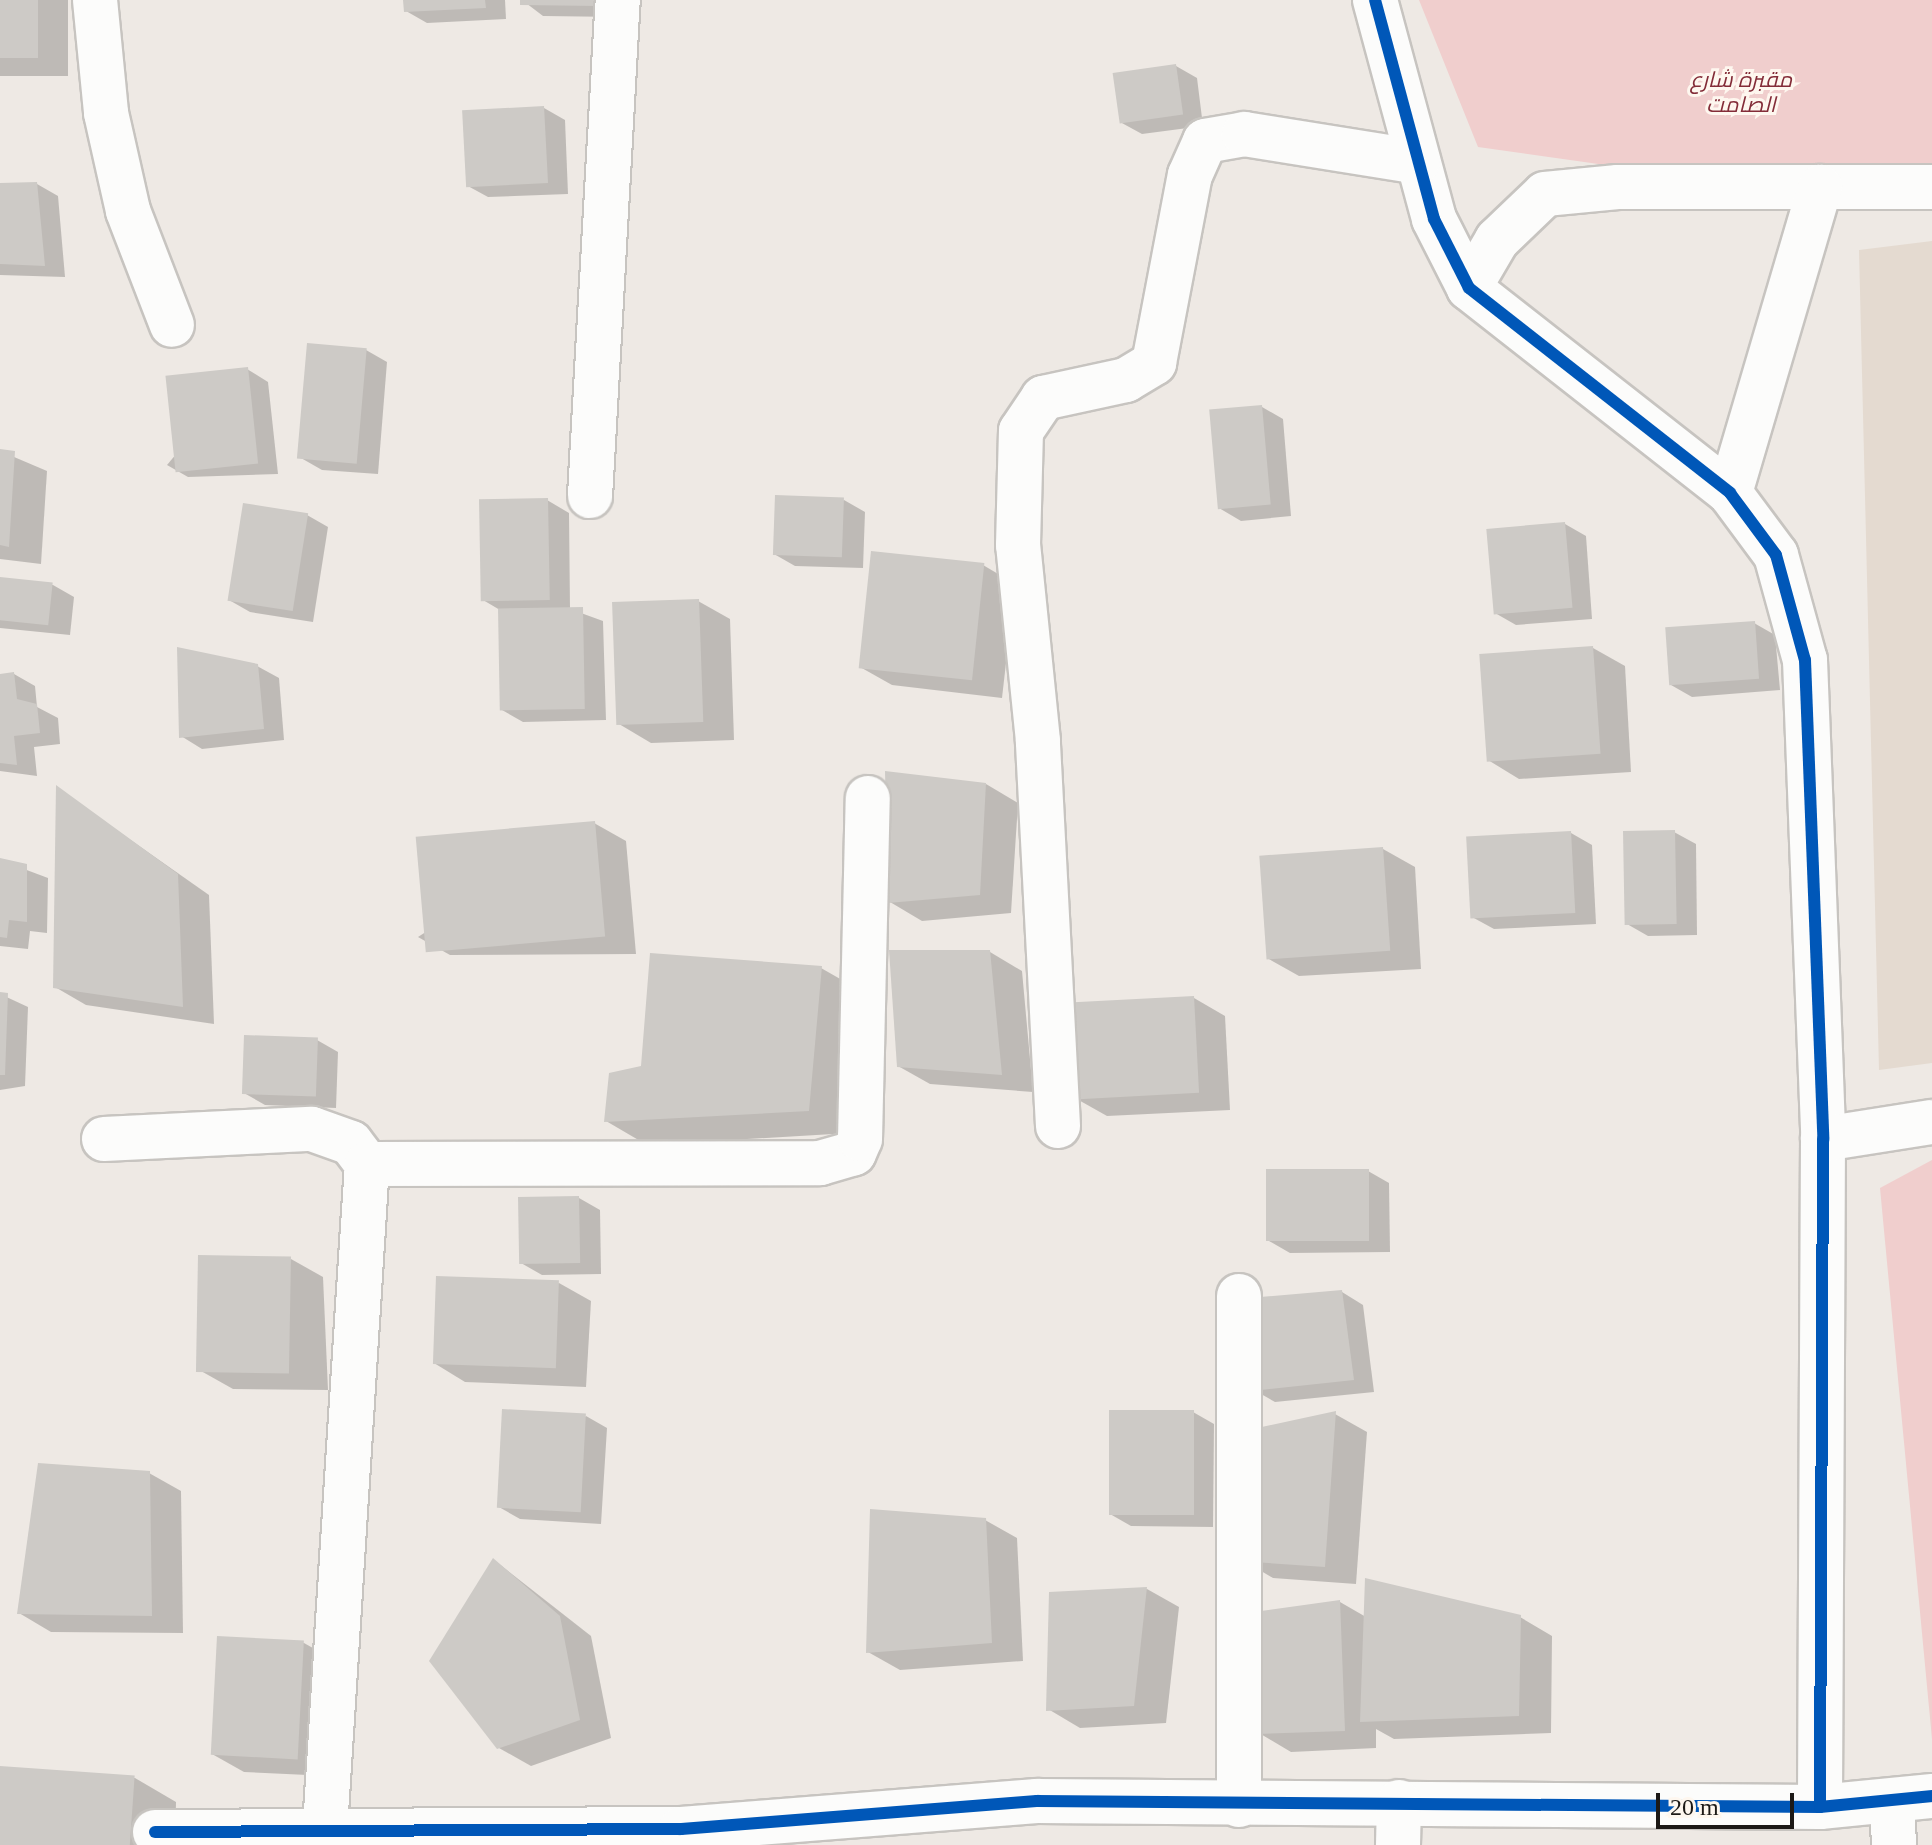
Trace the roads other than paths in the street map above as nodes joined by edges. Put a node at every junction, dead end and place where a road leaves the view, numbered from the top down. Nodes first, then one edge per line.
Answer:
1 (95, 0) edge
2 (618, 0) edge
3 (1375, 0) edge
4 (1418, 162) junction
5 (1820, 187) junction
6 (1932, 187) edge
7 (1469, 288) junction
8 (172, 325) dead end
9 (1730, 493) junction
10 (590, 496) dead end
11 (868, 798) dead end
12 (1932, 1122) edge
13 (1058, 1126) dead end
14 (104, 1139) dead end
15 (1823, 1139) junction
16 (367, 1164) junction
17 (1239, 1296) dead end
18 (1912, 1798) edge
19 (1399, 1802) junction
20 (1239, 1805) junction
21 (1820, 1807) junction
22 (325, 1827) junction
23 (155, 1832) dead end
24 (681, 1837) edge
25 (1398, 1845) edge
26 (1894, 1845) edge

1 - 8 street
2 - 10 street
3 - 4 street
4 - 7 street
4 - 13 street
5 - 6 street
5 - 7 street
5 - 9 street
7 - 9 street
9 - 15 street
11 - 16 street
12 - 15 street
14 - 16 street
15 - 21 street
16 - 22 street
17 - 20 street
18 - 21 street
18 - 26 street
19 - 20 street
19 - 21 street
19 - 25 street
20 - 24 street
22 - 23 street
22 - 24 street

